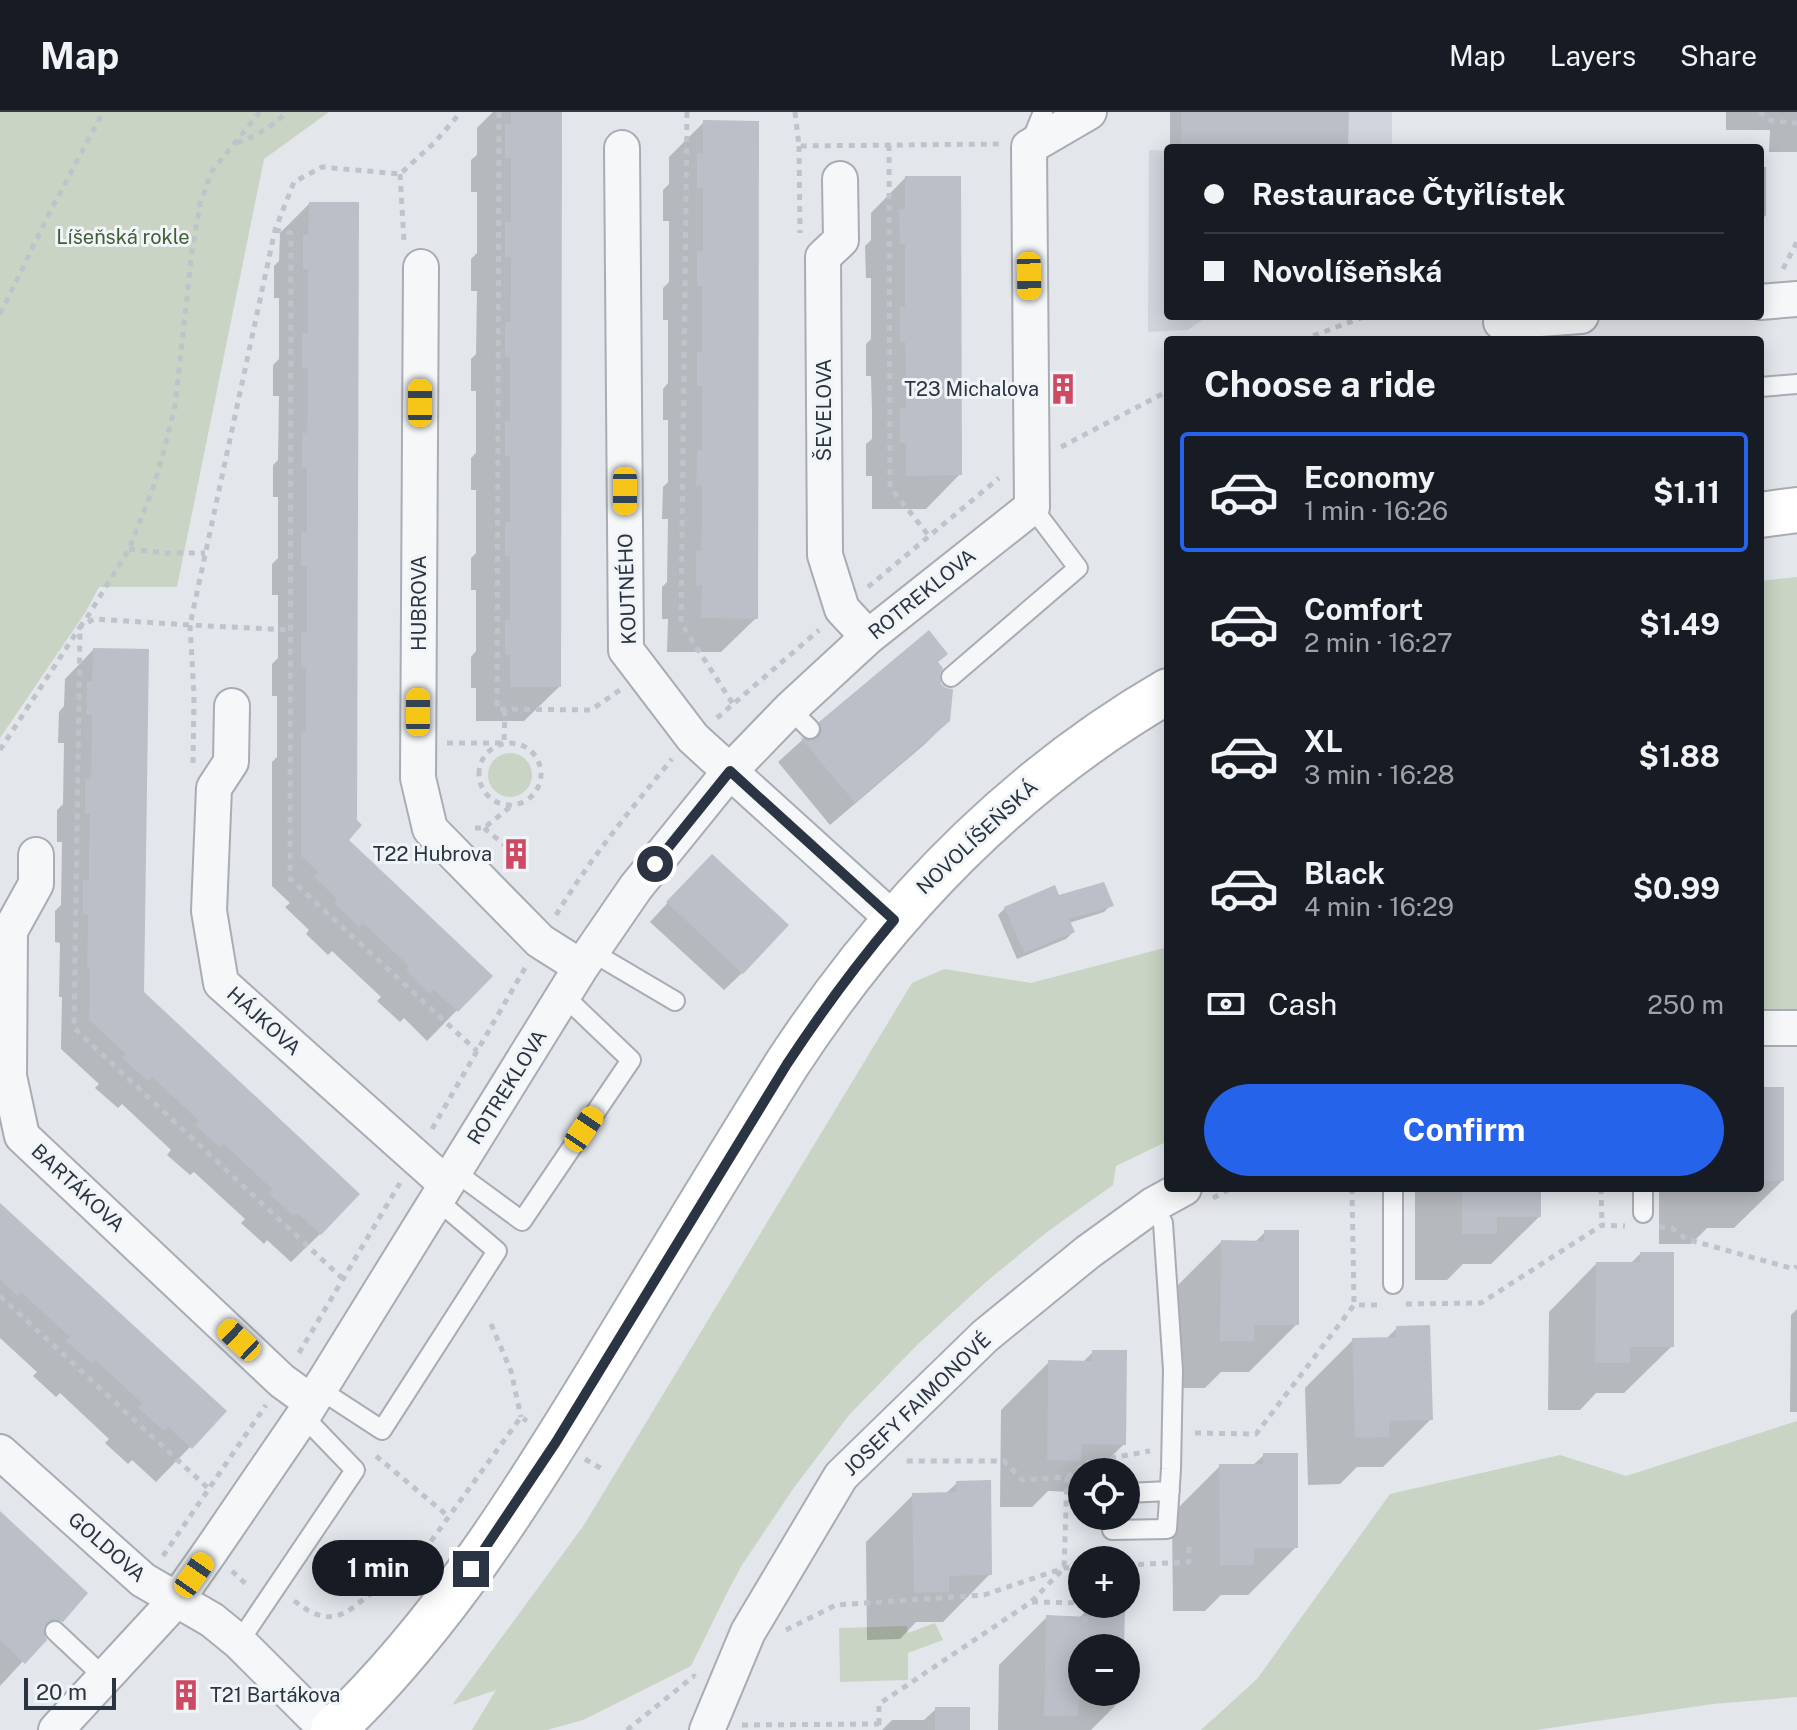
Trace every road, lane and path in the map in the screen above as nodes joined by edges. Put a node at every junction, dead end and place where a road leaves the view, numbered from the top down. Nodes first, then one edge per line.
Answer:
1 (103, 112) edge
2 (260, 112) edge
3 (287, 112) edge
4 (461, 112) edge
5 (499, 112) edge
6 (687, 112) edge
7 (795, 112) edge
8 (1043, 112) edge
9 (1089, 112) edge
10 (1759, 112) edge
11 (1797, 123) edge
12 (236, 143) junction
13 (889, 145) junction
14 (1029, 147) junction
15 (622, 148) dead end
16 (840, 179) dead end
17 (275, 230) junction
18 (1797, 242) edge
19 (421, 267) dead end
20 (1789, 286) edge
21 (1764, 300) edge
22 (0, 314) edge
23 (1355, 320) edge
24 (1560, 320) edge
25 (1501, 331) edge
26 (1313, 336) edge
27 (1797, 384) edge
28 (1764, 387) edge
29 (1164, 393) edge
30 (1031, 462) junction
31 (1032, 507) junction
32 (1797, 510) edge
33 (1764, 514) edge
34 (929, 536) dead end
35 (129, 549) junction
36 (205, 553) junction
37 (190, 625) junction
38 (80, 627) junction
39 (291, 630) junction
40 (868, 637) junction
41 (951, 677) dead end
42 (622, 688) dead end
43 (1164, 694) edge
44 (733, 704) dead end
45 (232, 706) dead end
46 (505, 709) junction
47 (418, 743) junction
48 (504, 743) junction
49 (0, 750) edge
50 (730, 771) junction
51 (484, 828) dead end
52 (507, 847) dead end
53 (36, 855) dead end
54 (894, 920) junction
55 (586, 960) junction
56 (564, 996) junction
57 (675, 1001) dead end
58 (1764, 1028) edge
59 (1797, 1028) edge
60 (477, 1051) dead end
61 (446, 1185) junction
62 (1180, 1192) edge
63 (1221, 1192) edge
64 (1352, 1192) edge
65 (1393, 1192) edge
66 (1601, 1192) edge
67 (1642, 1192) edge
68 (1158, 1214) junction
69 (1636, 1219) joint
70 (1602, 1225) junction
71 (1658, 1227) dead end
72 (1797, 1266) edge
73 (343, 1279) dead end
74 (1393, 1284) dead end
75 (0, 1296) edge
76 (1401, 1304) dead end
77 (1354, 1305) junction
78 (1386, 1305) dead end
79 (491, 1324) dead end
80 (311, 1402) junction
81 (521, 1417) dead end
82 (1171, 1448) junction
83 (903, 1450) dead end
84 (0, 1452) edge
85 (1067, 1477) junction
86 (209, 1489) dead end
87 (1170, 1491) junction
88 (1140, 1492) edge
89 (1140, 1529) edge
90 (1189, 1533) dead end
91 (1140, 1564) edge
92 (1064, 1568) junction
93 (1068, 1568) edge
94 (390, 1578) dead end
95 (177, 1599) junction
96 (1031, 1602) junction
97 (1068, 1603) edge
98 (289, 1611) dead end
99 (1085, 1618) edge
100 (787, 1620) dead end
101 (1085, 1622) dead end
102 (55, 1631) dead end
103 (239, 1642) junction
104 (104, 1677) junction
105 (879, 1727) edge
106 (720, 1728) edge
107 (56, 1730) edge
108 (327, 1730) edge
109 (333, 1730) edge

1 - 22 path
2 - 12 path
3 - 12 path
4 - 17 path
5 - 46 path
6 - 44 path
7 - 13 path
8 - 14 lane
9 - 14 street
10 - 11 path
12 - 35 path
13 - 14 path
13 - 34 path
14 - 30 street
15 - 50 street, KOUTNÉHO
16 - 40 street, ŠEVELOVA
17 - 36 path
17 - 39 path
18 - 20 path
19 - 47 street, HUBROVA
20 - 21 street
23 - 26 path
24 - 25 street
27 - 28 lane
29 - 30 path
30 - 31 street
31 - 40 street, ROTREKLOVA
31 - 41 lane
32 - 33 street
35 - 36 path
35 - 38 path
36 - 37 path
37 - 38 path
37 - 39 path
38 - 49 path
38 - 73 path
39 - 60 path
40 - 50 street, ROTREKLOVA
42 - 46 path
43 - 54 street, NOVOLÍŠEŇSKÁ
45 - 61 street, HÁJKOVA
46 - 48 path
47 - 48 path
47 - 55 street, HUBROVA
48 - 48 path
50 - 54 street, KOUTNÉHO
50 - 55 street, ROTREKLOVA
51 - 52 path
53 - 80 street, BARTÁKOVA
54 - 109 street, NOVOLÍŠEŇSKÁ
55 - 56 street, ROTREKLOVA
55 - 57 lane
56 - 61 street, ROTREKLOVA
56 - 61 lane
58 - 59 street
61 - 80 street, ROTREKLOVA
61 - 80 lane
62 - 68 street, JOSEFY FAIMONOVÉ
63 - 68 path
64 - 77 path
65 - 74 lane
66 - 70 path
67 - 69 lane
68 - 82 lane
68 - 106 street, JOSEFY FAIMONOVÉ
69 - 70 path
70 - 76 path
71 - 72 path
75 - 86 path
77 - 78 path
77 - 82 path
79 - 81 path
80 - 95 street, ROTREKLOVA
80 - 103 lane
82 - 85 path
82 - 87 lane
83 - 85 path
84 - 95 street, GOLDOVA
85 - 92 path
87 - 88 lane
87 - 89 lane
90 - 91 path
92 - 93 path
92 - 96 path
92 - 100 path
94 - 98 path
95 - 103 street, GOLDOVA
95 - 104 street, ROTREKLOVA
96 - 97 path
96 - 105 path
99 - 101 path
102 - 104 lane
103 - 108 street, GOLDOVA
104 - 107 street, ROTREKLOVA
105 - 106 path

